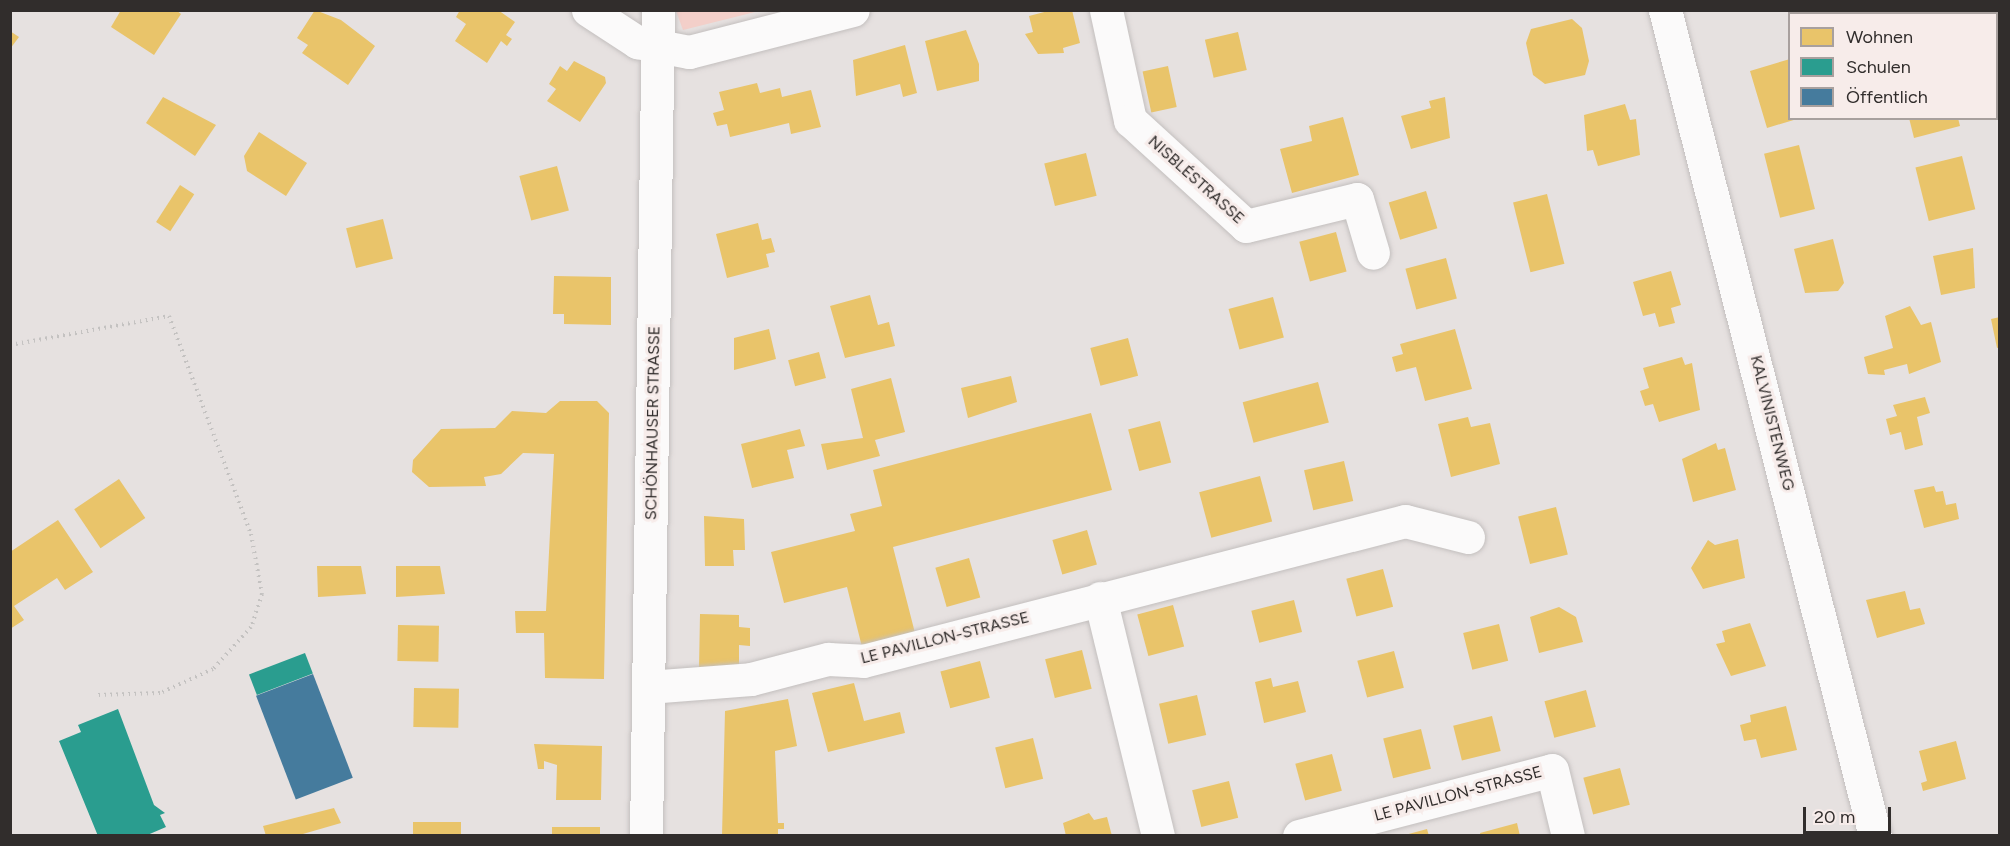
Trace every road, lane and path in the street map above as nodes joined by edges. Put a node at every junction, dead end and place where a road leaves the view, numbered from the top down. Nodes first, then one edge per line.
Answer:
1 (588, 10) edge
2 (658, 10) edge
3 (853, 10) edge
4 (1106, 10) edge
5 (1665, 10) edge
6 (795, 18) edge
7 (659, 48) junction
8 (1373, 253) dead end
9 (10, 345) edge
10 (1468, 537) dead end
11 (1100, 598) junction
12 (648, 687) junction
13 (98, 694) dead end
14 (646, 836) edge
15 (1158, 836) edge
16 (1299, 836) edge
17 (1568, 836) edge
18 (1875, 836) edge

1 - 7 street
2 - 7 street, SCHÖNHAUSER STRASSE
3 - 6 street
4 - 8 street, NISBLÉSTRASSE
5 - 18 street, KALVINISTENWEG
6 - 7 street
7 - 12 street, SCHÖNHAUSER STRASSE
9 - 13 path
10 - 11 street, LE PAVILLON-STRASSE
11 - 12 street, LE PAVILLON-STRASSE
11 - 15 street
12 - 14 street, SCHÖNHAUSER STRASSE
16 - 17 street, LE PAVILLON-STRASSE

